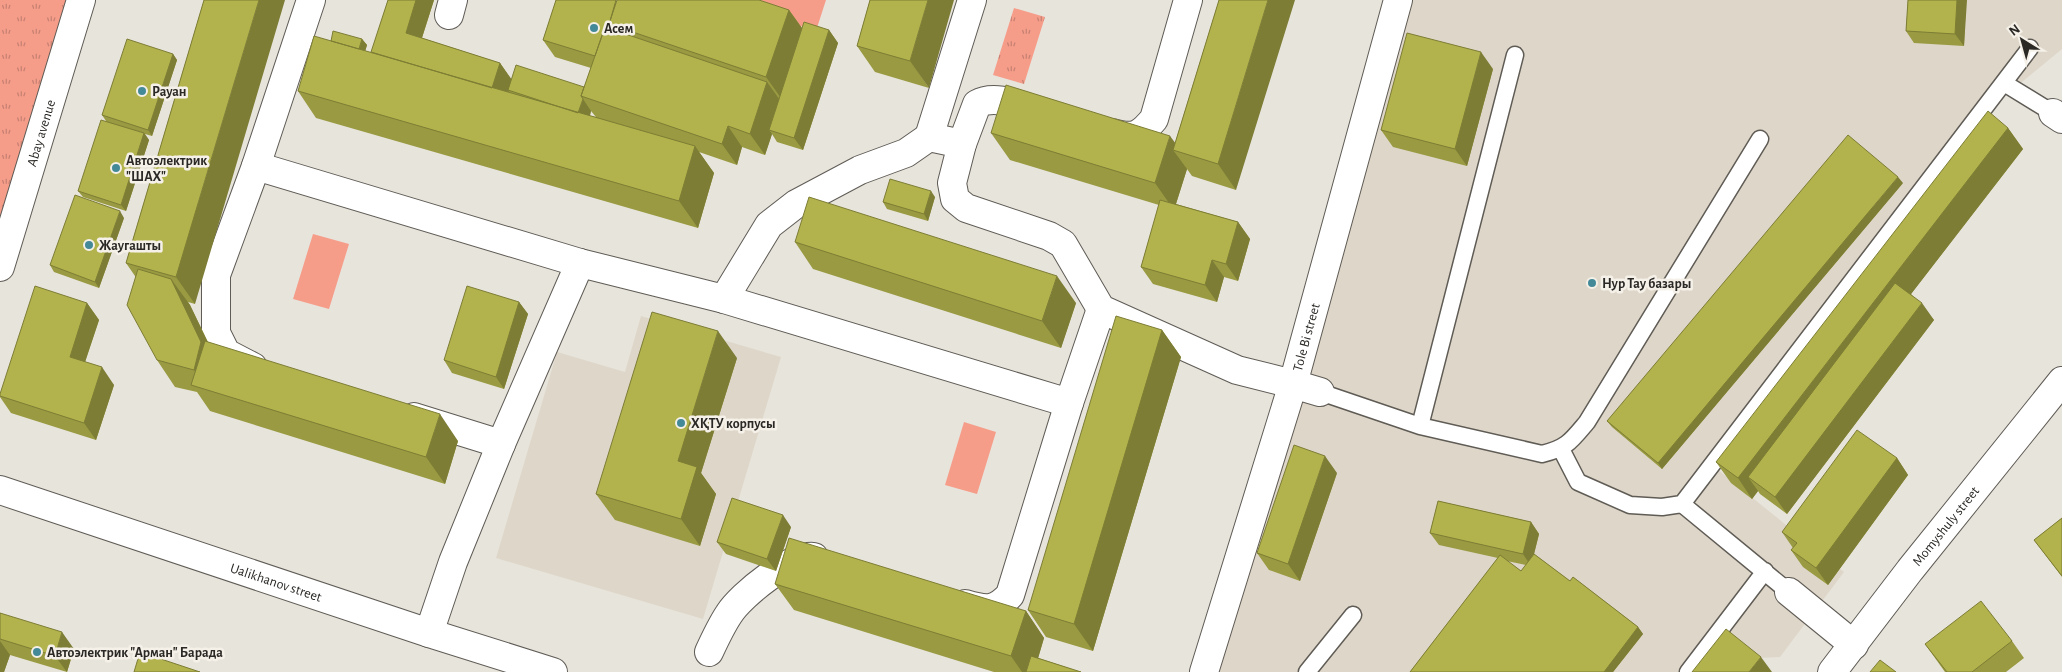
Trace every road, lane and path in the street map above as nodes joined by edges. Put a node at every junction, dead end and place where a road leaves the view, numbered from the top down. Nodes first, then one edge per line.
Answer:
1 (81, 0) edge
2 (311, 0) edge
3 (972, 0) edge
4 (1188, 0) edge
5 (1398, 0) edge
6 (2030, 48) dead end
7 (1515, 55) dead end
8 (2004, 83) junction
9 (2057, 116) edge
10 (1062, 118) edge
11 (1090, 126) edge
12 (929, 137) junction
13 (1760, 139) dead end
14 (962, 144) junction
15 (256, 166) junction
16 (580, 263) junction
17 (0, 267) edge
18 (724, 299) junction
19 (1101, 310) junction
20 (275, 374) edge
21 (2062, 381) edge
22 (1293, 384) junction
23 (1320, 392) joint
24 (1069, 403) junction
25 (388, 409) edge
26 (1420, 426) junction
27 (501, 444) junction
28 (1561, 449) junction
29 (0, 490) edge
30 (1682, 504) junction
31 (838, 563) edge
32 (1765, 571) junction
33 (1789, 592) joint
34 (939, 595) edge
35 (1353, 614) dead end
36 (429, 633) junction
37 (1854, 645) junction
38 (709, 652) dead end
39 (519, 667) edge
40 (554, 672) edge
41 (1204, 672) edge
42 (1307, 672) edge
43 (1688, 672) edge
44 (1832, 672) edge

1 - 17 street, Abay avenue
2 - 15 street
3 - 12 street
4 - 11 street
5 - 22 street, Tole Bi street
6 - 8 lane
7 - 26 lane
8 - 9 lane
8 - 30 lane
10 - 14 street
12 - 14 street
12 - 18 street
13 - 28 lane
14 - 19 street
15 - 16 street
15 - 20 street
16 - 18 street
16 - 27 street
18 - 24 street
19 - 22 street
19 - 24 street
21 - 37 street, Momyshuly street
22 - 23 street
22 - 41 street, Tole Bi street
23 - 26 lane
24 - 34 street
25 - 27 street
26 - 28 lane
27 - 36 street
28 - 30 lane
29 - 36 street, Ualikhanov street
30 - 32 lane
31 - 38 street
32 - 33 lane
32 - 43 lane
33 - 37 street
35 - 42 lane
36 - 39 street, Ualikhanov street
37 - 44 street, Momyshuly street
39 - 40 street, Ualikhanov street

